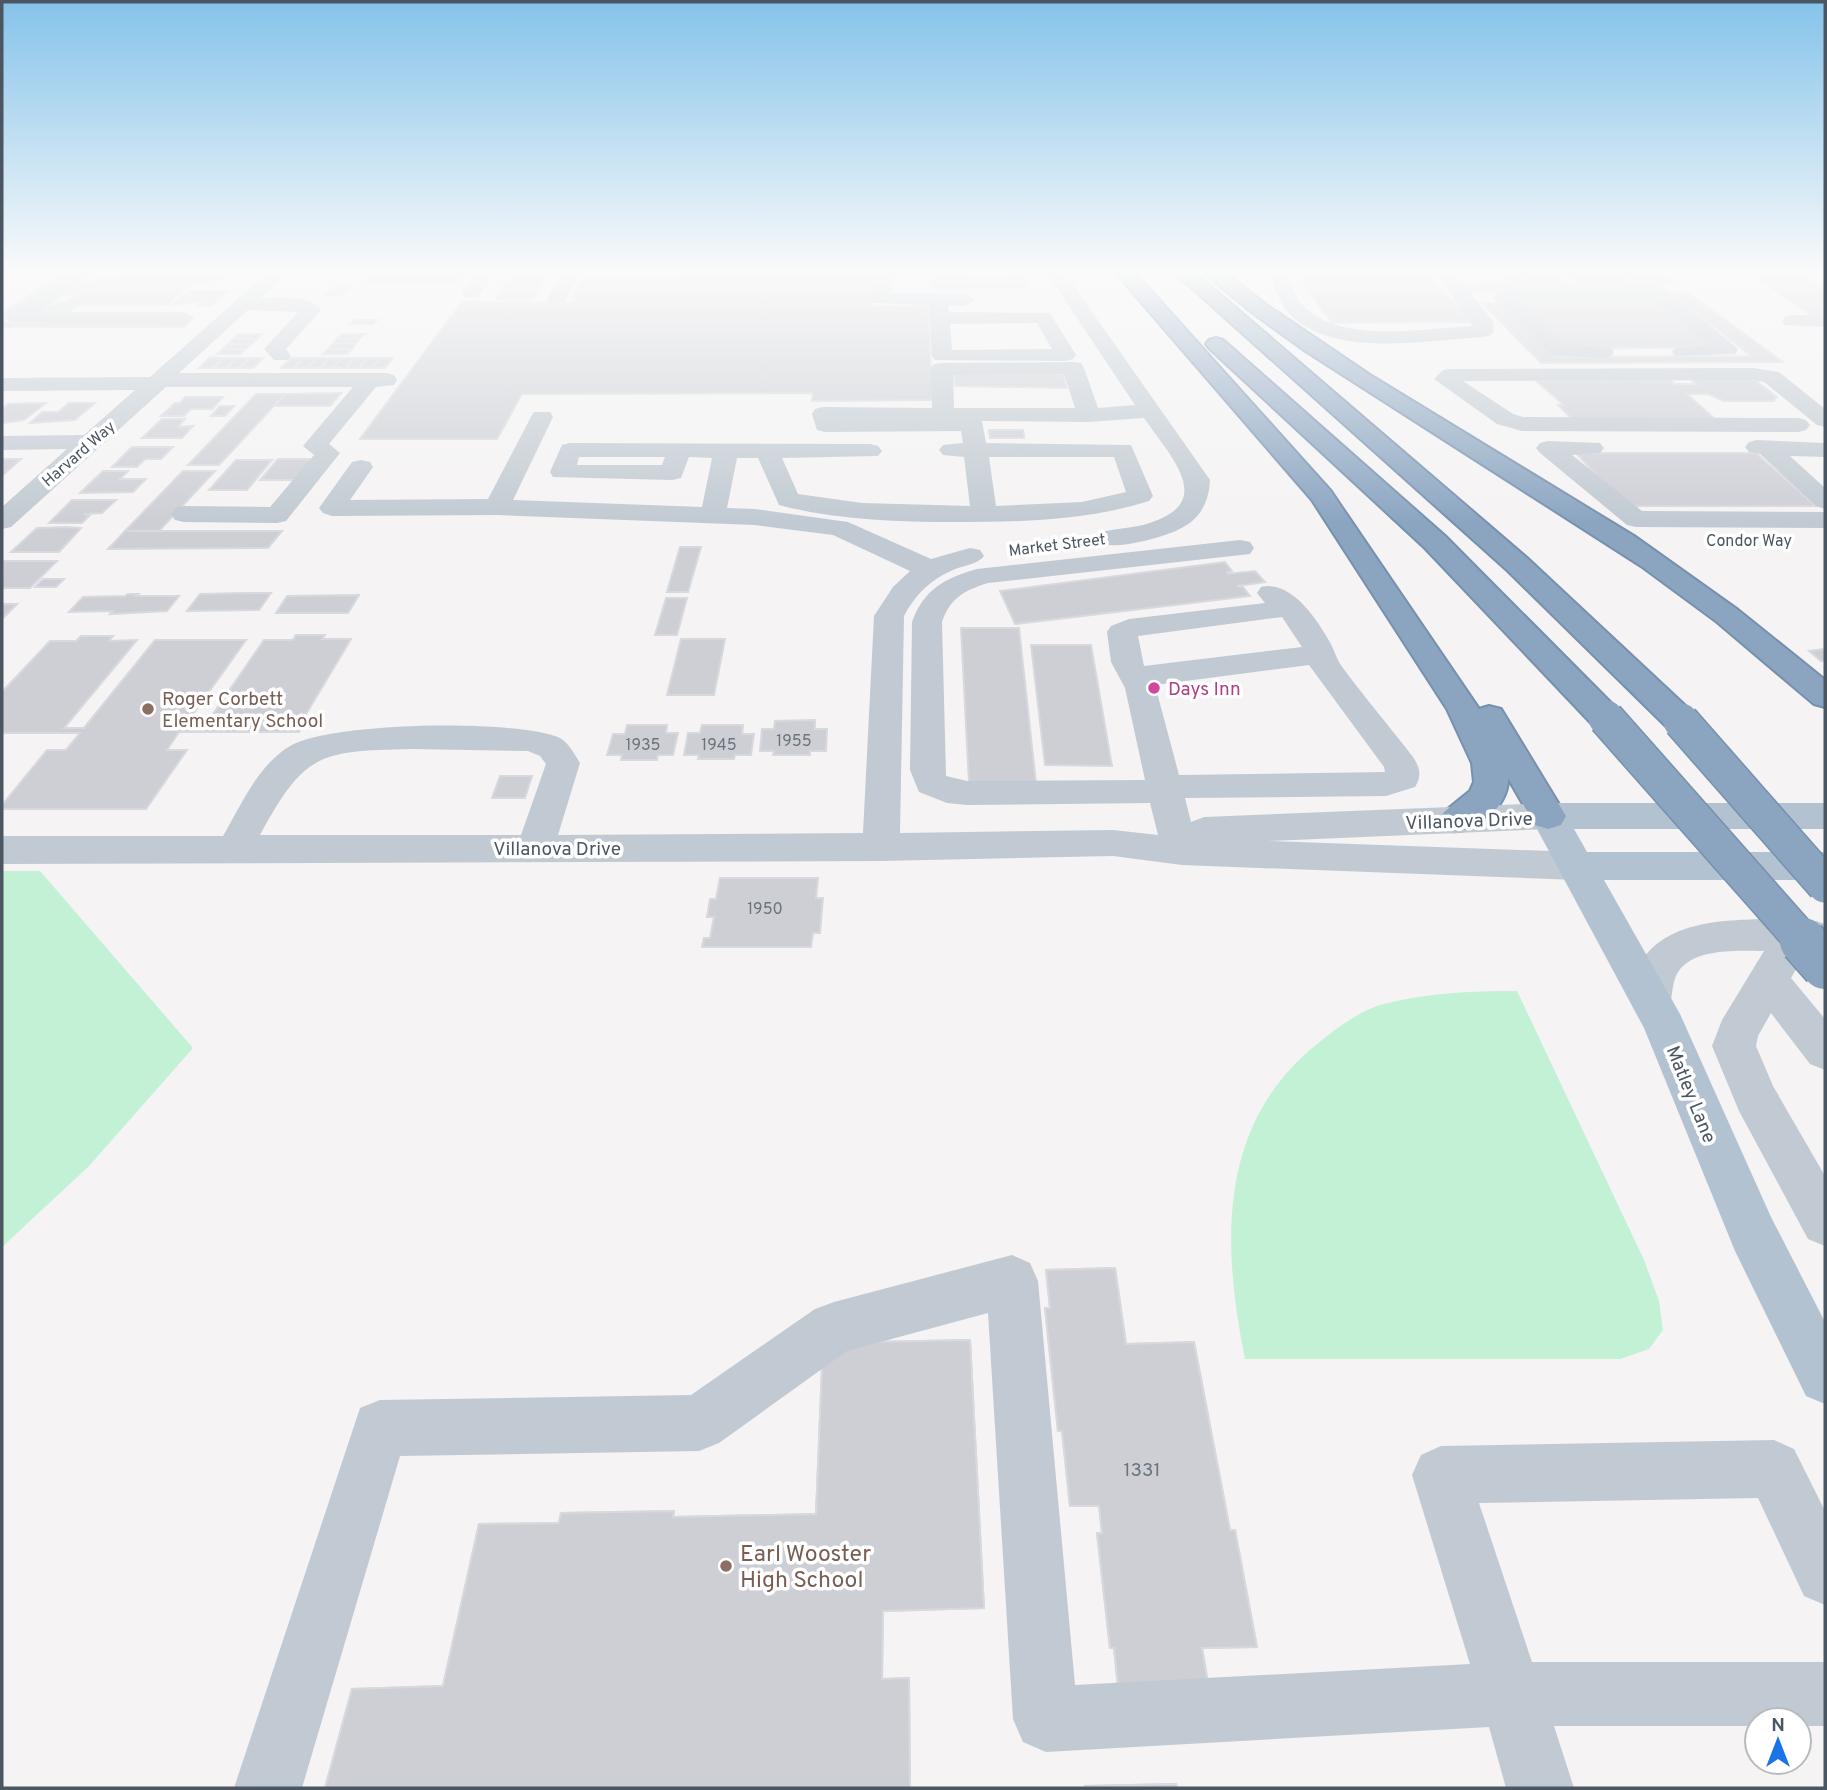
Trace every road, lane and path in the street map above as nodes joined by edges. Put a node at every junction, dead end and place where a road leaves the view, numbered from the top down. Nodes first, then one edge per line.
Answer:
1 (187, 356) edge
2 (942, 356) edge
3 (1000, 356) edge
4 (1113, 356) edge
5 (1198, 356) edge
6 (1229, 356) edge
7 (1279, 356) edge
8 (1323, 356) edge
9 (159, 381) junction
10 (2, 384) edge
11 (1476, 400) junction
12 (943, 414) junction
13 (1089, 415) junction
14 (1156, 416) junction
15 (542, 417) dead end
16 (1825, 422) edge
17 (972, 424) junction
18 (1561, 425) junction
19 (1798, 425) junction
20 (90, 442) junction
21 (2, 443) edge
22 (1767, 448) junction
23 (679, 450) dead end
24 (726, 450) junction
25 (892, 450) dead end
26 (934, 450) dead end
27 (975, 450) junction
28 (767, 451) junction
29 (1823, 452) edge
30 (361, 467) dead end
31 (1825, 501) edge
32 (497, 507) junction
33 (1189, 511) junction
34 (184, 514) dead end
35 (984, 514) junction
36 (713, 515) junction
37 (2, 520) edge
38 (1825, 520) edge
39 (1347, 529) junction
40 (1672, 540) dead end
41 (1825, 540) edge
42 (1092, 552) junction
43 (1250, 563) junction
44 (931, 570) junction
45 (1320, 654) junction
46 (1137, 677) junction
47 (1825, 697) edge
48 (927, 699) junction
49 (886, 701) junction
50 (1165, 789) junction
51 (1825, 816) edge
52 (1548, 817) junction
53 (1457, 821) junction
54 (1175, 832) junction
55 (1113, 843) junction
56 (881, 847) junction
57 (535, 849) junction
58 (2, 850) edge
59 (233, 850) junction
60 (1577, 866) junction
61 (1825, 866) edge
62 (1825, 885) edge
63 (1792, 953) edge
64 (1825, 964) edge
65 (1652, 1001) junction
66 (1825, 1051) edge
67 (1825, 1222) edge
68 (1825, 1377) edge
69 (1825, 1575) edge
70 (1511, 1694) junction
71 (1825, 1694) edge
72 (268, 1788) edge
73 (1539, 1788) edge

1 - 9 street, Harvard Way
2 - 3 street
4 - 14 street
5 - 39 highway
6 - 64 highway, bridge
7 - 62 highway, bridge
8 - 47 highway
9 - 10 street
9 - 20 street, Harvard Way
9 - 34 street
11 - 16 street
11 - 18 street
11 - 18 street
12 - 13 street
12 - 13 street
12 - 17 street
13 - 14 street
14 - 17 street
14 - 33 street
15 - 32 street
16 - 19 street
17 - 27 street
18 - 19 street
19 - 29 street
20 - 21 street
20 - 37 street, Harvard Way
22 - 29 street
22 - 31 street
22 - 38 street
23 - 24 street
24 - 28 street
24 - 36 street
25 - 28 street
26 - 27 street
27 - 35 street
27 - 35 street
28 - 35 street
30 - 32 street
32 - 36 street
33 - 42 street, Market Street
33 - 43 street
36 - 44 street
39 - 52 highway
39 - 53 highway
40 - 41 street, Condor Way
42 - 43 street
42 - 44 street, Market Street
42 - 48 street
43 - 45 street
43 - 46 street
44 - 49 street, Market Street
45 - 46 street
45 - 50 street
46 - 50 street
48 - 49 street
48 - 50 street
49 - 56 street, Market Street
50 - 54 street
51 - 52 main road, Villanova Drive
52 - 53 street, Villanova Drive
52 - 60 main road, Matley Lane
53 - 54 street, Villanova Drive
54 - 55 street, Villanova Drive
55 - 56 street, Villanova Drive
55 - 60 street, Villanova Drive
56 - 57 street, Villanova Drive
57 - 59 street, Villanova Drive
57 - 59 street
58 - 59 street, Villanova Drive
60 - 61 main road, Villanova Drive
60 - 65 main road, Matley Lane
63 - 64 street
63 - 65 street
63 - 66 street
63 - 67 street
65 - 68 main road, Matley Lane
69 - 70 street
70 - 71 street
70 - 72 street
70 - 73 street

